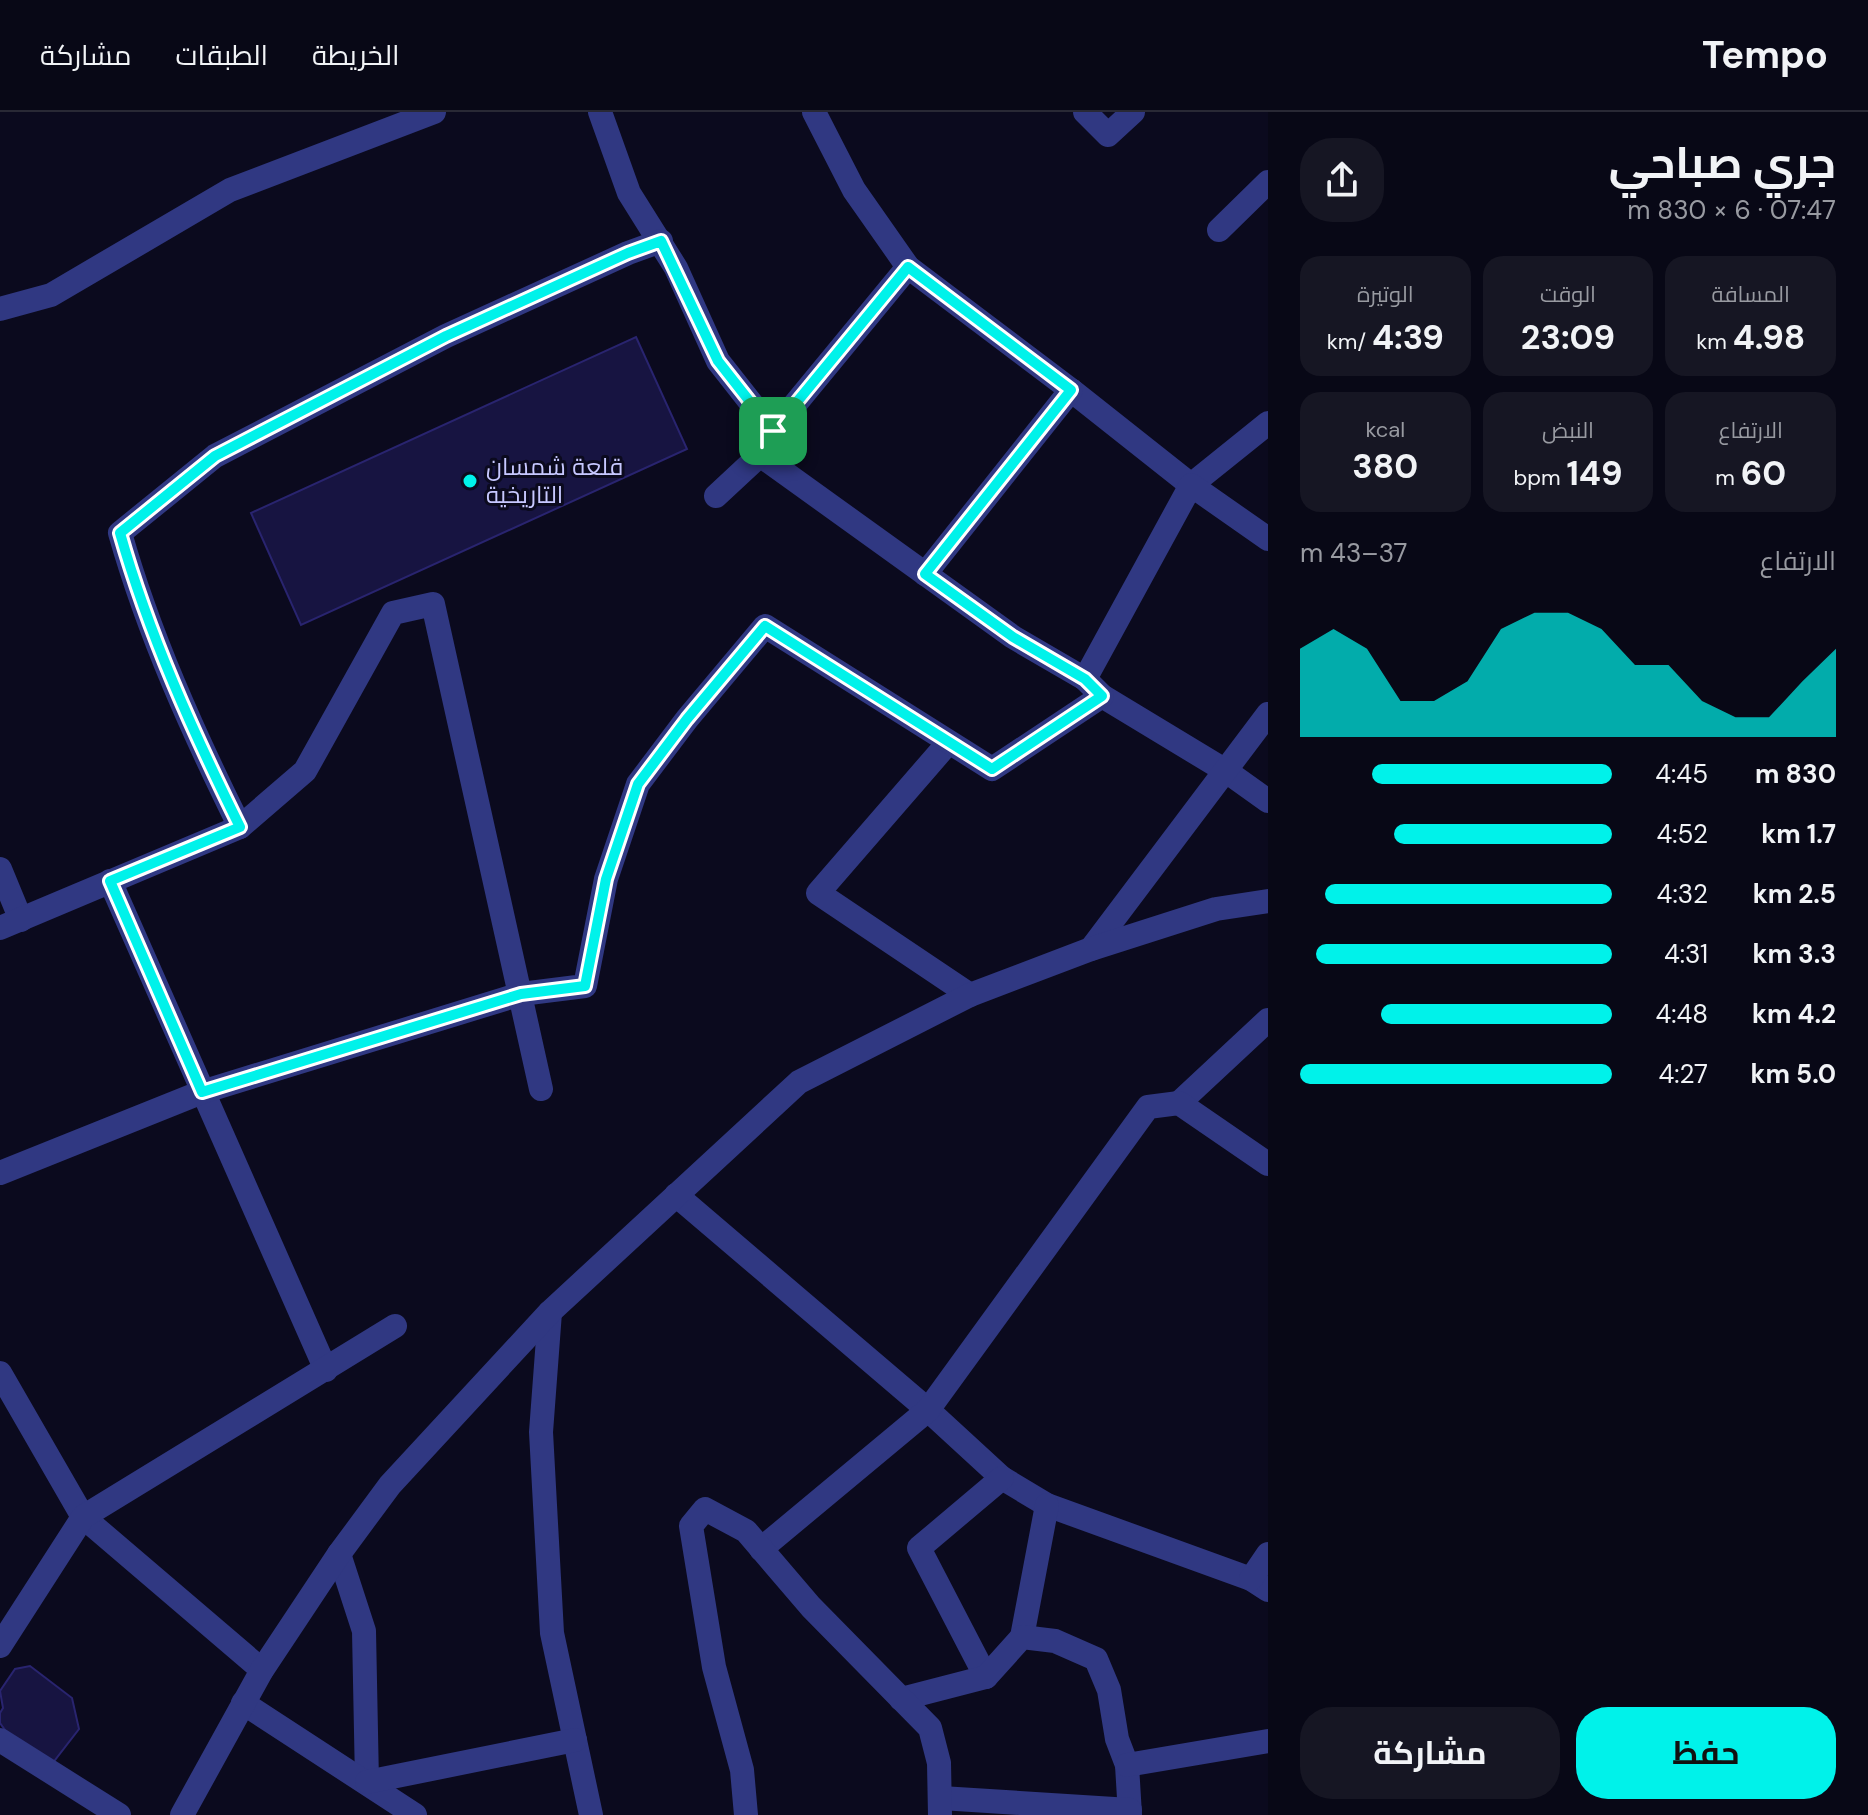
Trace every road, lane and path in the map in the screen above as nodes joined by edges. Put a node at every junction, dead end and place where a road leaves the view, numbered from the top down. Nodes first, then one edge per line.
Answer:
1 (434, 112) edge
2 (600, 112) edge
3 (814, 112) edge
4 (1085, 112) edge
5 (1133, 112) edge
6 (1268, 182) edge
7 (1219, 230) dead end
8 (661, 241) junction
9 (908, 267) junction
10 (0, 309) edge
11 (1071, 390) junction
12 (1268, 423) edge
13 (773, 431) junction
14 (760, 455) junction
15 (1191, 485) junction
16 (716, 496) dead end
17 (1268, 539) edge
18 (925, 574) junction
19 (1094, 687) junction
20 (1268, 714) edge
21 (948, 743) junction
22 (1226, 771) junction
23 (1268, 801) edge
24 (240, 827) junction
25 (0, 869) edge
26 (110, 881) junction
27 (1268, 901) edge
28 (10, 924) edge
29 (1091, 949) junction
30 (521, 994) junction
31 (970, 995) junction
32 (1268, 1020) edge
33 (541, 1089) dead end
34 (202, 1092) junction
35 (1179, 1103) junction
36 (1268, 1164) edge
37 (0, 1173) edge
38 (676, 1195) junction
39 (550, 1312) junction
40 (395, 1326) dead end
41 (326, 1370) junction
42 (0, 1373) edge
43 (928, 1410) junction
44 (1002, 1478) junction
45 (1047, 1505) junction
46 (83, 1517) junction
47 (761, 1549) junction
48 (339, 1554) junction
49 (1268, 1554) edge
50 (1260, 1584) edge
51 (1022, 1637) junction
52 (0, 1646) edge
53 (262, 1670) junction
54 (986, 1677) junction
55 (901, 1699) junction
56 (243, 1703) junction
57 (0, 1740) edge
58 (575, 1740) junction
59 (1268, 1741) edge
60 (1127, 1765) junction
61 (367, 1782) junction
62 (940, 1807) edge
63 (1130, 1812) edge
64 (119, 1815) edge
65 (182, 1815) edge
66 (415, 1815) edge
67 (591, 1815) edge
68 (746, 1815) edge

1 - 10 street
2 - 8 street
3 - 9 street
4 - 5 street
6 - 7 street
8 - 13 street
8 - 24 street
9 - 11 street
9 - 13 street
11 - 15 street
11 - 18 street
12 - 15 street
13 - 14 street
14 - 16 street
14 - 18 street
15 - 17 street
15 - 19 street
18 - 19 street
19 - 21 street
19 - 22 street
20 - 22 street
21 - 30 street
21 - 31 street
22 - 23 street
22 - 29 street
24 - 26 street
24 - 30 street
25 - 28 street
26 - 28 street
26 - 34 street
27 - 29 street
29 - 31 street
30 - 33 street
30 - 34 street
31 - 38 street
32 - 35 street
34 - 37 street
34 - 41 street
35 - 36 street
35 - 43 street
38 - 39 street
38 - 43 street
39 - 48 street
39 - 58 street
40 - 41 street
41 - 46 street
42 - 46 street
43 - 44 street
43 - 47 street
44 - 45 street
44 - 54 street
45 - 50 street
45 - 51 street
46 - 52 street
46 - 53 street
47 - 55 street
47 - 68 street
48 - 53 street
48 - 61 street
49 - 50 street
51 - 54 street
51 - 60 street
53 - 56 street
54 - 55 street
55 - 62 street
56 - 61 street
56 - 65 street
57 - 64 street
58 - 61 street
58 - 67 street
59 - 60 street
60 - 63 street
61 - 66 street
62 - 63 street

